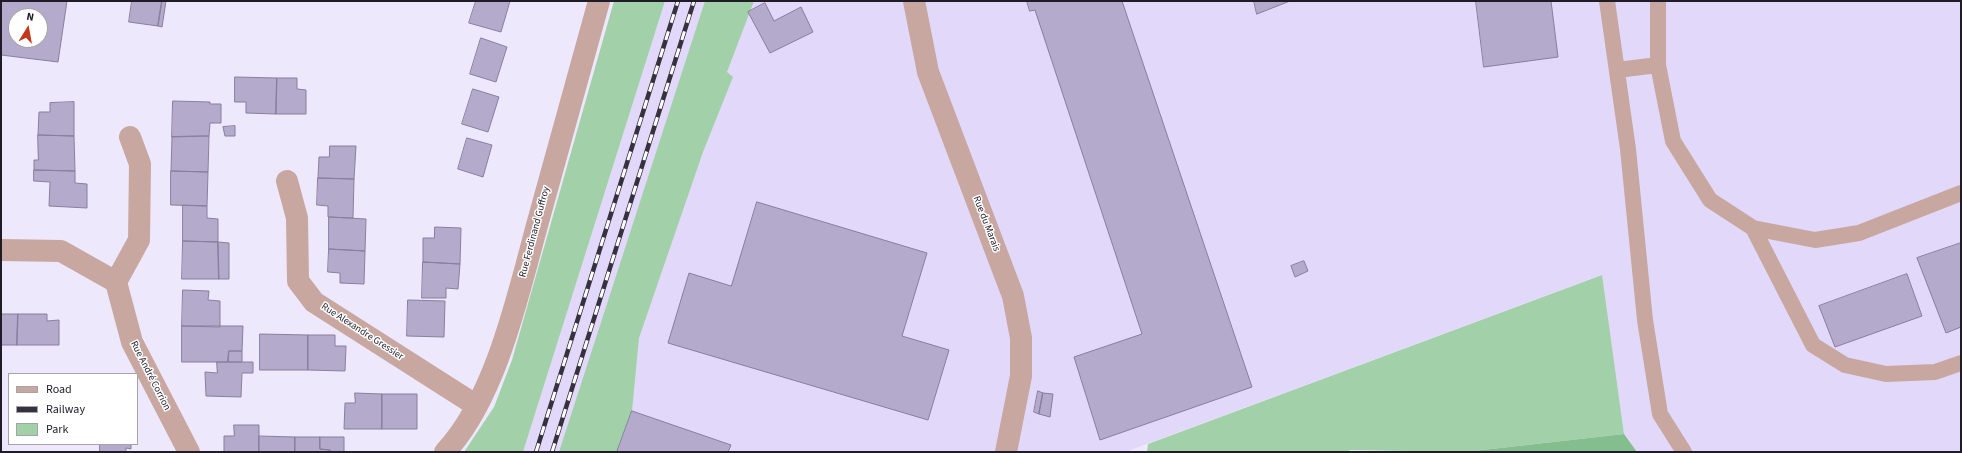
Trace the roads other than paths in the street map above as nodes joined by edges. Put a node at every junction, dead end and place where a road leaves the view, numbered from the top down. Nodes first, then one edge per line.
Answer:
1 (599, 1) edge
2 (914, 1) edge
3 (1607, 1) edge
4 (1658, 1) edge
5 (1658, 65) junction
6 (1617, 70) junction
7 (130, 137) dead end
8 (287, 181) dead end
9 (1961, 193) edge
10 (1754, 228) junction
11 (1, 250) edge
12 (116, 282) junction
13 (1961, 363) edge
14 (477, 406) junction
15 (190, 452) edge
16 (445, 452) edge
17 (1006, 452) edge
18 (1684, 452) edge

1 - 14 street, Rue Ferdinand Guffroy
2 - 17 street, Rue du Marais
3 - 6 lane
4 - 5 lane
5 - 6 lane
5 - 10 lane
6 - 18 lane
7 - 12 street
8 - 14 street, Rue Alexandre Gressier
9 - 10 lane
10 - 13 lane
11 - 12 street
12 - 15 street, Rue André Corrion
14 - 16 street, Rue Ferdinand Guffroy

